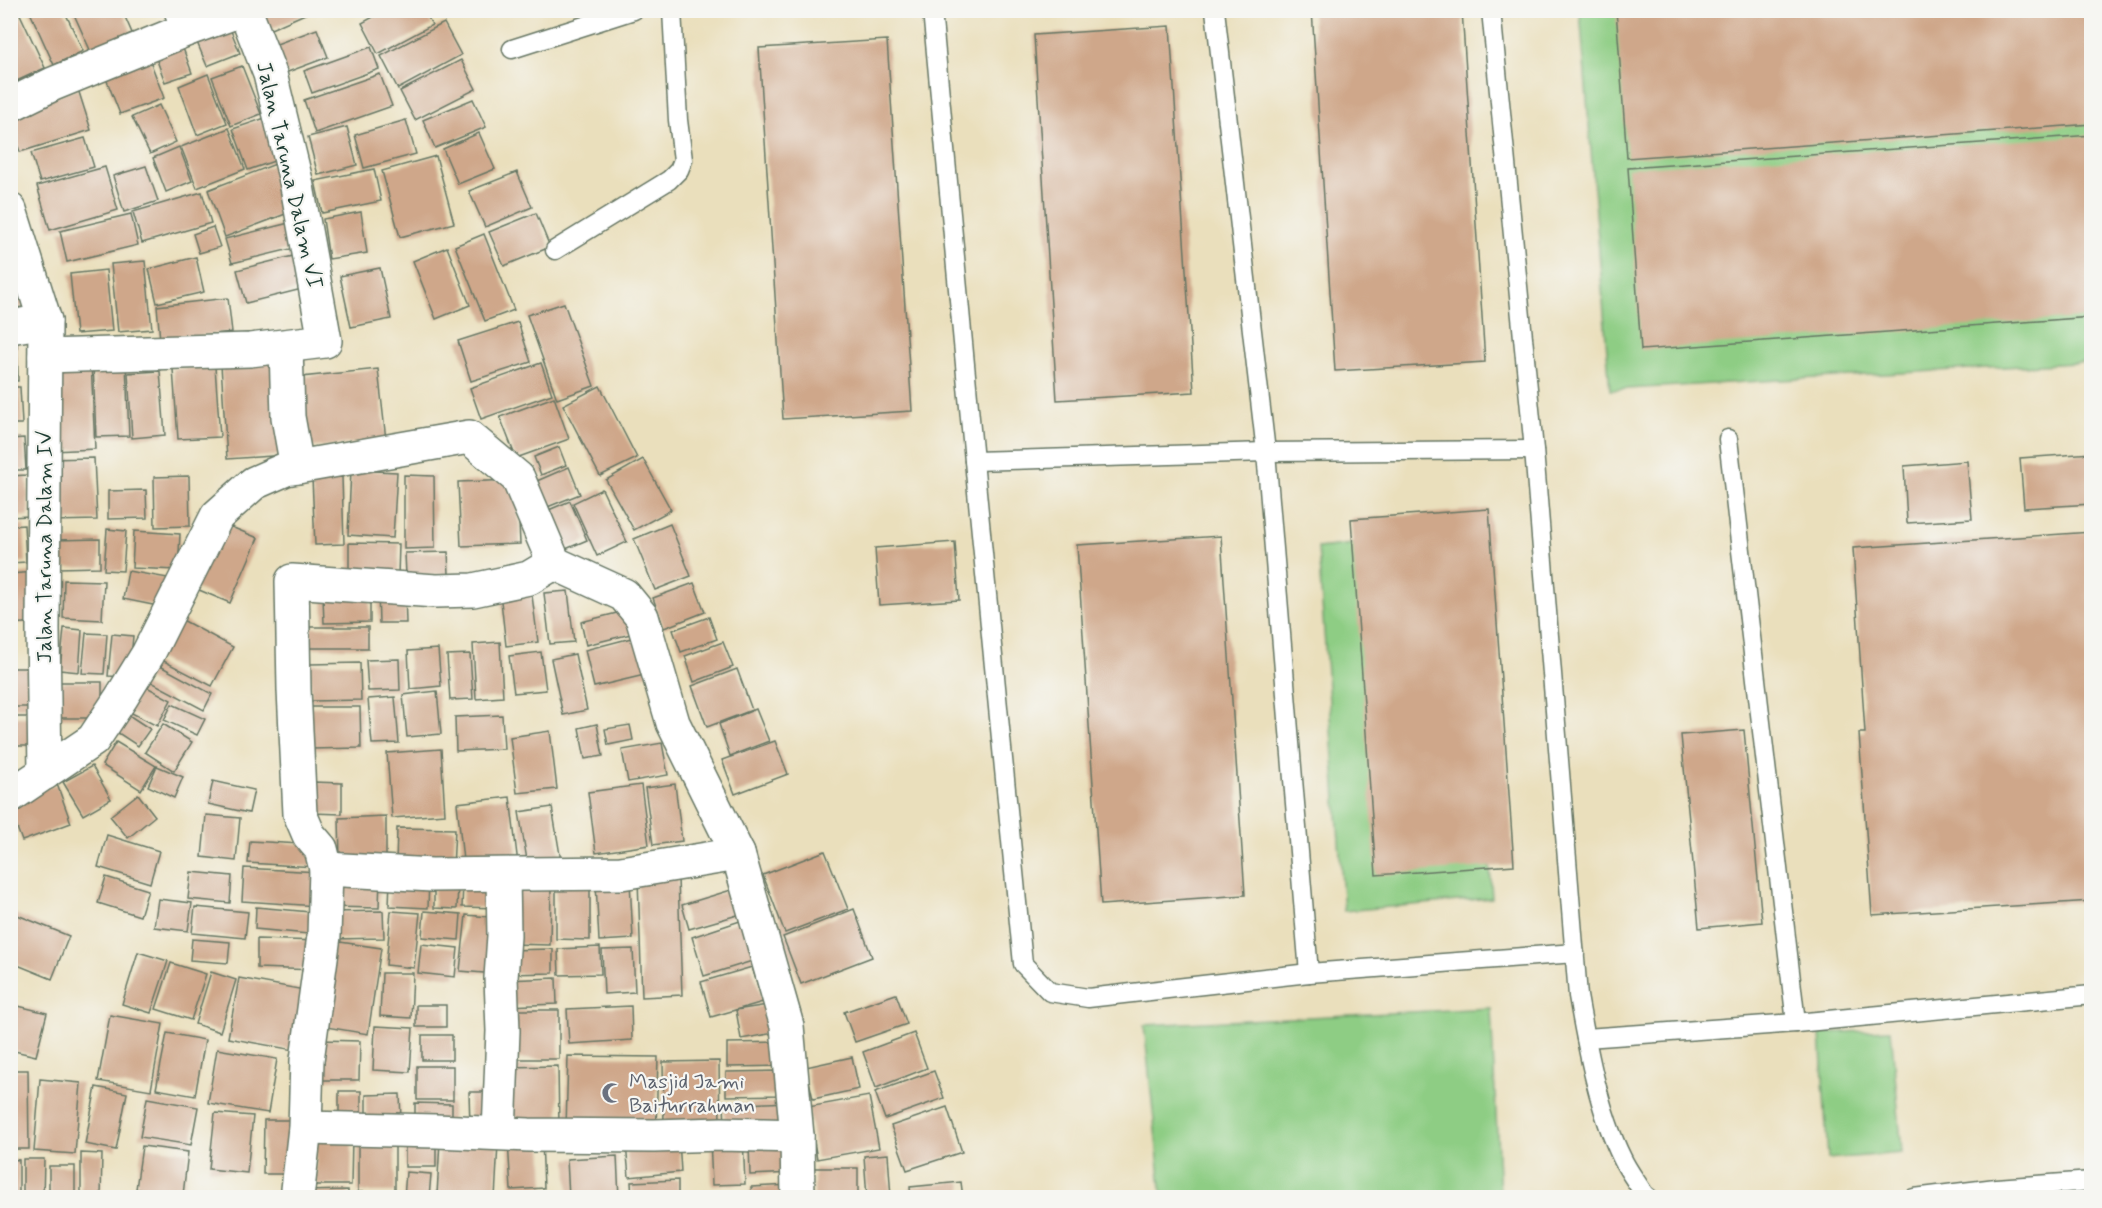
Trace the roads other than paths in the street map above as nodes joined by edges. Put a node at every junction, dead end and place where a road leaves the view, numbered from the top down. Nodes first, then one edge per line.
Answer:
1 (243, 10) edge
2 (634, 10) edge
3 (672, 10) edge
4 (932, 10) edge
5 (1215, 10) edge
6 (1491, 10) edge
7 (184, 20) edge
8 (512, 49) dead end
9 (10, 105) edge
10 (10, 210) edge
11 (555, 250) dead end
12 (45, 321) junction
13 (10, 327) edge
14 (286, 346) junction
15 (45, 356) junction
16 (1728, 438) dead end
17 (1534, 450) junction
18 (1266, 452) junction
19 (974, 462) junction
20 (297, 467) junction
21 (554, 563) junction
22 (45, 773) junction
23 (10, 796) edge
24 (738, 854) junction
25 (326, 869) junction
26 (502, 876) junction
27 (1575, 953) junction
28 (1309, 973) junction
29 (2091, 995) edge
30 (1796, 1023) junction
31 (1586, 1038) junction
32 (304, 1128) junction
33 (498, 1133) junction
34 (797, 1136) junction
35 (2091, 1181) edge
36 (297, 1197) edge
37 (798, 1197) edge
38 (1649, 1197) edge
39 (1914, 1197) edge

1 - 7 street, Jalan Taruna Dalam VI
1 - 14 street, Jalan Taruna Dalam VI
2 - 8 lane
3 - 11 lane
4 - 19 lane
5 - 18 lane
6 - 17 lane
7 - 9 street, Jalan Taruna Dalam VI
10 - 12 street, Jalan Taruna Dalam IV
12 - 13 street
12 - 15 street, Jalan Taruna Dalam IV
14 - 15 street
14 - 20 street
15 - 22 street, Jalan Taruna Dalam IV
16 - 30 lane
17 - 18 lane
17 - 27 lane
18 - 19 lane
18 - 28 lane
19 - 28 lane
20 - 21 street
20 - 22 street
21 - 24 street
21 - 25 street
22 - 23 street
24 - 26 street
24 - 34 street
25 - 26 street
25 - 32 street
26 - 33 street
27 - 28 lane
27 - 31 lane
29 - 30 lane
30 - 31 lane
31 - 38 lane
32 - 33 street
32 - 36 street
33 - 34 street
34 - 37 street
35 - 39 lane

